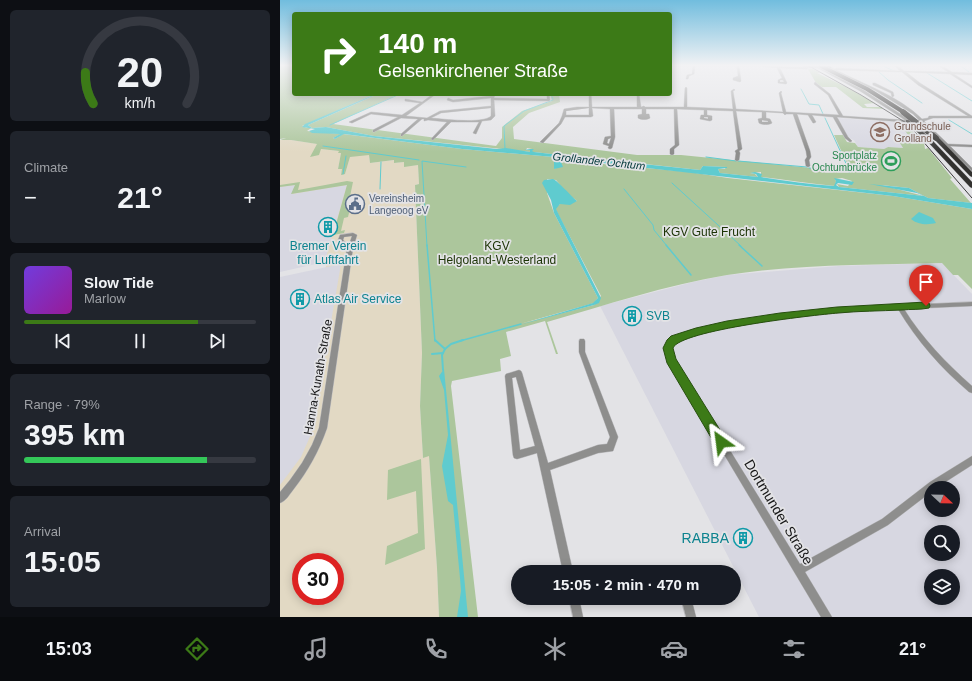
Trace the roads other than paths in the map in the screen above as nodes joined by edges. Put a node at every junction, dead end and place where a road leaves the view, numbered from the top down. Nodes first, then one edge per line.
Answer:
1 (686, 95) edge
2 (732, 95) edge
3 (780, 95) edge
4 (829, 95) edge
5 (868, 95) edge
6 (876, 95) edge
7 (884, 95) edge
8 (936, 95) edge
9 (432, 96) edge
10 (510, 96) edge
11 (523, 96) edge
12 (548, 96) edge
13 (590, 96) edge
14 (638, 96) edge
15 (493, 97) edge
16 (448, 98) dead end
17 (508, 99) junction
18 (406, 100) dead end
19 (518, 100) junction
20 (422, 103) junction
21 (493, 106) junction
22 (639, 107) junction
23 (591, 108) junction
24 (612, 108) junction
25 (644, 108) junction
26 (675, 108) junction
27 (685, 108) junction
28 (705, 109) junction
29 (734, 110) junction
30 (764, 112) junction
31 (785, 114) junction
32 (795, 114) junction
33 (644, 115) dead end
34 (810, 115) junction
35 (564, 116) junction
36 (706, 116) dead end
37 (401, 117) junction
38 (835, 117) junction
39 (842, 117) junction
40 (903, 117) junction
41 (919, 117) junction
42 (933, 117) junction
43 (972, 117) edge
44 (423, 119) junction
45 (764, 119) dead end
46 (890, 120) junction
47 (450, 121) junction
48 (481, 121) junction
49 (908, 121) junction
50 (922, 121) junction
51 (351, 122) dead end
52 (814, 122) dead end
53 (374, 131) dead end
54 (475, 133) dead end
55 (402, 135) dead end
56 (934, 138) junction
57 (433, 139) dead end
58 (850, 141) dead end
59 (542, 142) dead end
60 (947, 144) junction
61 (972, 146) edge
62 (610, 147) dead end
63 (672, 154) dead end
64 (737, 160) dead end
65 (808, 166) dead end
66 (972, 170) edge
67 (972, 175) edge
68 (972, 180) edge
69 (972, 186) edge
70 (350, 248) dead end
71 (972, 304) edge
72 (899, 306) junction
73 (582, 341) dead end
74 (972, 390) edge
75 (540, 448) junction
76 (972, 460) edge
77 (545, 468) junction
78 (280, 499) edge
79 (566, 565) edge
80 (798, 570) junction
81 (575, 605) edge
82 (687, 605) edge
83 (578, 617) edge
84 (692, 617) edge
85 (827, 617) edge

1 - 27 street
2 - 29 street
3 - 31 street
4 - 39 street
5 - 40 street
6 - 56 highway, bridge
7 - 41 street
8 - 43 street
9 - 20 street
10 - 17 street
11 - 19 street
12 - 19 street
13 - 23 street
14 - 22 street
15 - 16 street
15 - 17 street
15 - 21 street
17 - 19 street
18 - 20 street
20 - 37 street
21 - 44 street
21 - 48 street
22 - 24 street
22 - 25 street
23 - 24 street
23 - 35 street
23 - 35 street
24 - 62 street
25 - 26 street
25 - 33 street
26 - 27 street
26 - 63 street
27 - 28 street
28 - 29 street
28 - 36 street
29 - 30 street
29 - 64 street
30 - 31 street
30 - 45 street
31 - 32 street
32 - 34 street
32 - 65 street
34 - 38 street
34 - 52 street
35 - 59 street
37 - 44 street
37 - 51 street
37 - 53 street
38 - 39 street
38 - 58 street
39 - 46 street
40 - 41 street
40 - 46 street
40 - 49 street
41 - 42 street
41 - 50 street
42 - 43 street
42 - 50 street
44 - 47 street
44 - 55 street
46 - 49 street
47 - 48 street
47 - 57 street
48 - 54 street
49 - 50 street
49 - 69 highway
50 - 60 street
56 - 67 highway
56 - 68 highway
60 - 61 street
60 - 66 street
70 - 78 street, Hanna-Kunath-Straße
71 - 72 street
72 - 74 street
72 - 80 street, Dortmunder Straße
73 - 77 street
75 - 75 street
75 - 77 street
76 - 80 street
77 - 79 street
80 - 85 street, Dortmunder Straße
81 - 83 street
82 - 84 street

